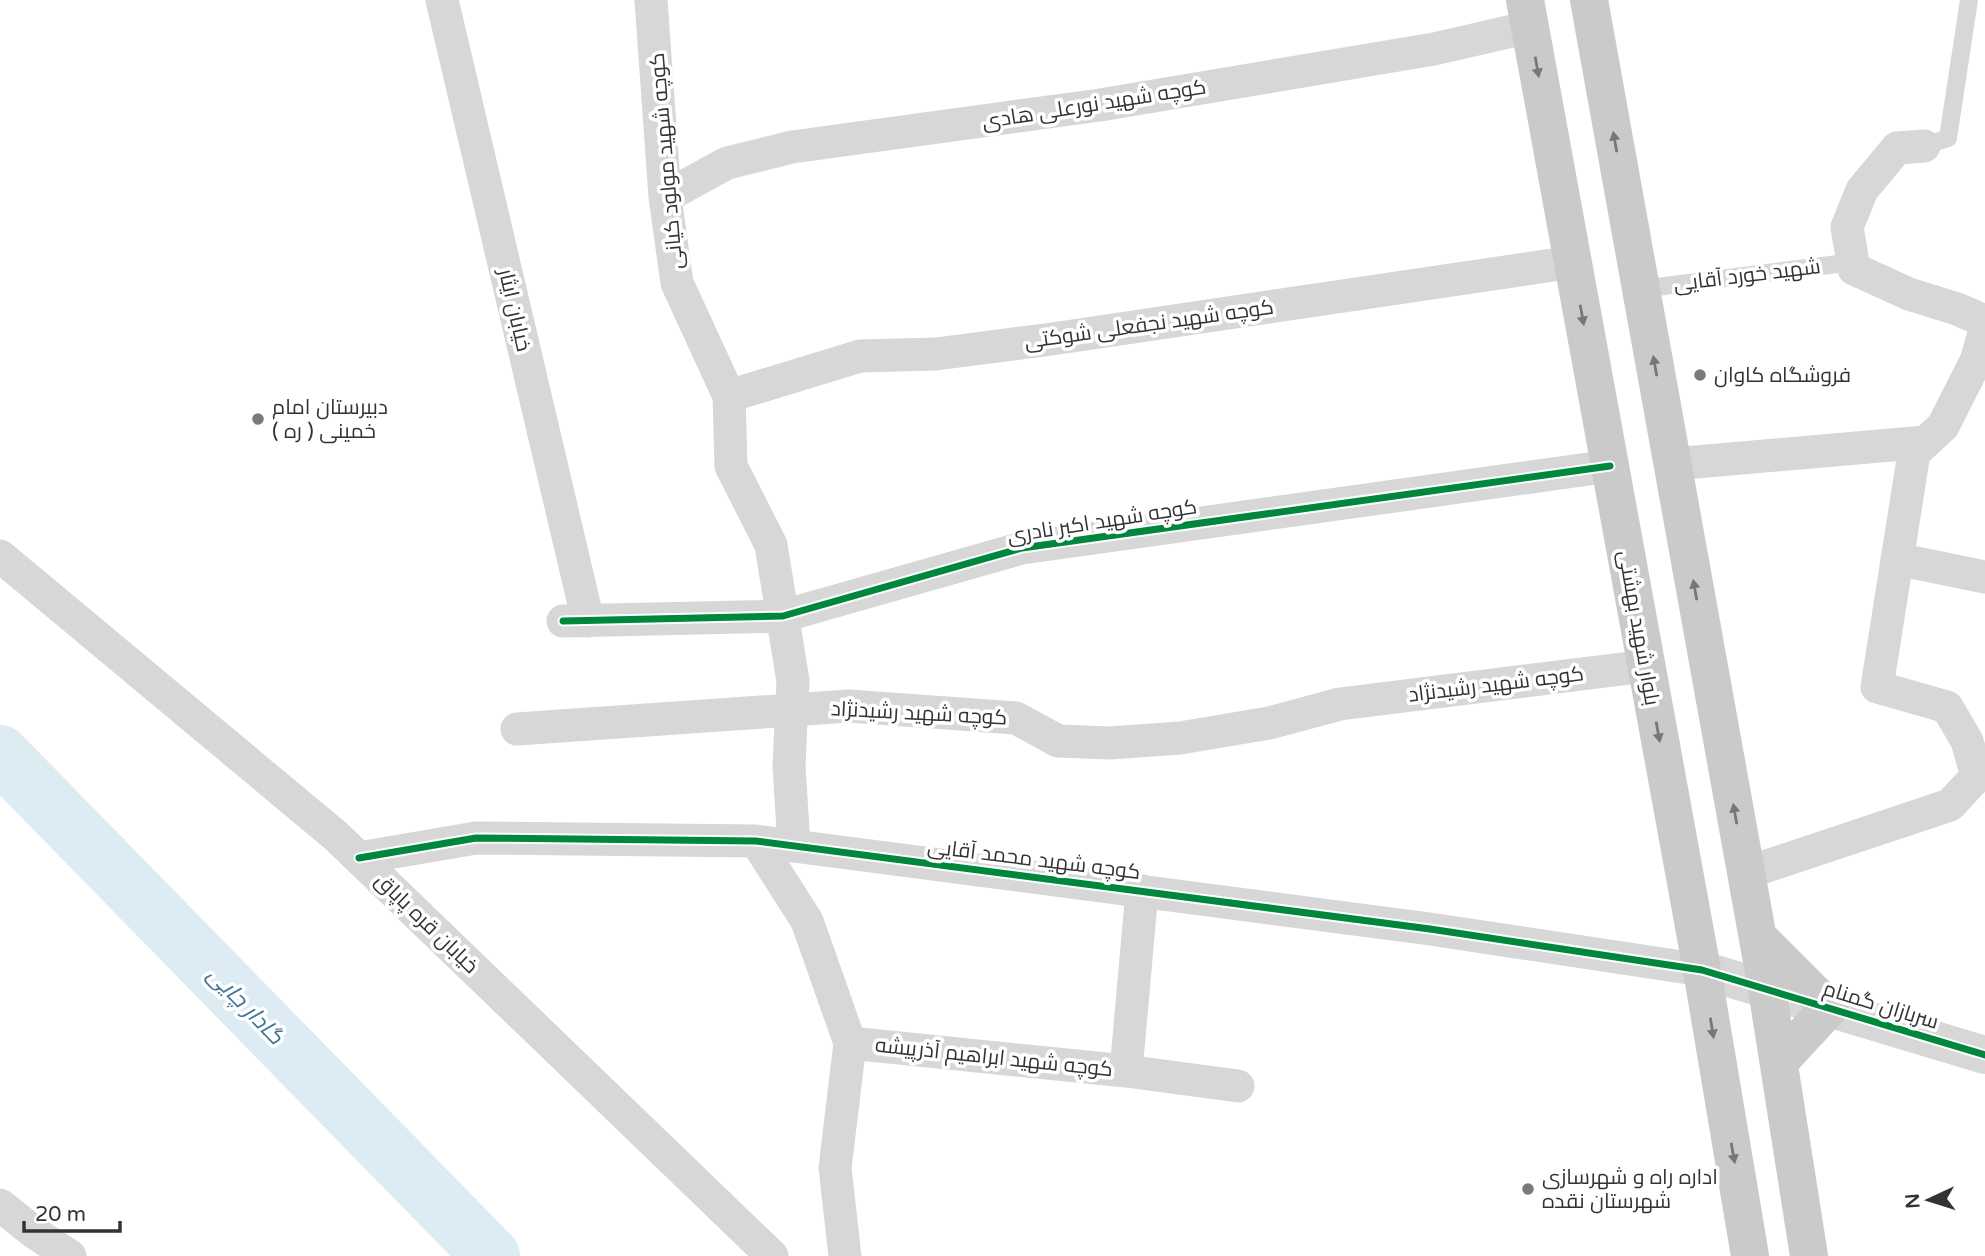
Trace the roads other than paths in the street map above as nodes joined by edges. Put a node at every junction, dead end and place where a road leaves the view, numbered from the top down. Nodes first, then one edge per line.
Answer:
1 (442, 0) edge
2 (651, 0) edge
3 (1589, 0) edge
4 (1969, 0) edge
5 (1528, 13) edge
6 (1924, 146) joint
7 (665, 197) junction
8 (1573, 262) junction
9 (1853, 262) junction
10 (1641, 289) junction
11 (1985, 321) edge
12 (1985, 330) edge
13 (729, 396) junction
14 (1971, 401) edge
15 (1925, 442) junction
16 (1673, 464) junction
17 (1610, 466) junction
18 (0, 556) edge
19 (1897, 559) junction
20 (1985, 577) edge
21 (783, 616) junction
22 (576, 621) joint
23 (1646, 666) junction
24 (791, 709) junction
25 (517, 729) dead end
26 (756, 841) junction
27 (794, 846) junction
28 (359, 858) junction
29 (1746, 873) junction
30 (1142, 891) junction
31 (1758, 937) junction
32 (1702, 970) junction
33 (1767, 989) junction
34 (1829, 1007) junction
35 (850, 1043) junction
36 (1985, 1055) edge
37 (1779, 1062) junction
38 (1126, 1071) junction
39 (1238, 1086) dead end
40 (0, 1205) edge
41 (70, 1256) edge
42 (772, 1256) edge
43 (845, 1256) edge
44 (1750, 1256) edge
45 (1809, 1256) edge

1 - 22 street, خیابان ایثار
2 - 7 street, کوچه شهید مولود کیانی
10 -> 3 main road
4 - 6 lane
5 - 7 street, کوچه شهید نورعلی هادی
5 -> 8 main road, بلوار شهید بهشتی
6 - 9 street
7 - 13 street, کوچه شهید مولود کیانی
8 - 13 street, کوچه شهید نجفعلی شوکتی
8 -> 17 main road, بلوار شهید بهشتی
9 - 10 lane, شهید خورد آقایی
9 - 11 street
16 -> 10 main road
12 - 14 street
13 - 21 street, کوچه شهید مولود کیانی
14 - 15 street
15 - 16 street
15 - 19 street
29 -> 16 main road
17 - 21 street, کوچه شهید اکبر نادری
17 - 23 main road, بلوار شهید بهشتی
18 - 28 street, خیابان قره پاپاق
19 - 20 street
19 - 29 street
21 - 22 street, کوچه شهید اکبر نادری
21 - 24 street, کوچه شهید مولود کیانی
23 - 24 street, کوچه شهید رشیدنژاد
23 -> 32 main road, بلوار شهید بهشتی
24 - 25 street, کوچه شهید رشیدنژاد
24 - 27 street, کوچه شهید مولود کیانی
26 - 27 street, کوچه شهید محمد آقایی
26 - 28 street, کوچه شهید محمد آقایی
26 - 35 street
27 - 30 street, کوچه شهید محمد آقایی
28 - 42 street, خیابان قره پاپاق
29 - 31 main road
30 - 32 street, کوچه شهید محمد آقایی
30 - 38 street, کوچه شهید ابراهیم آذرپیشه
31 - 33 main road
31 - 34 main road
32 - 33 street, سربازان گمنام
32 -> 44 main road, بلوار شهید بهشتی
33 - 34 street, سربازان گمنام
33 - 37 main road
34 - 36 street, سربازان گمنام
34 - 37 main road
35 - 38 street, کوچه شهید ابراهیم آذرپیشه
35 - 43 street
37 - 45 main road
38 - 39 street
40 - 41 street

